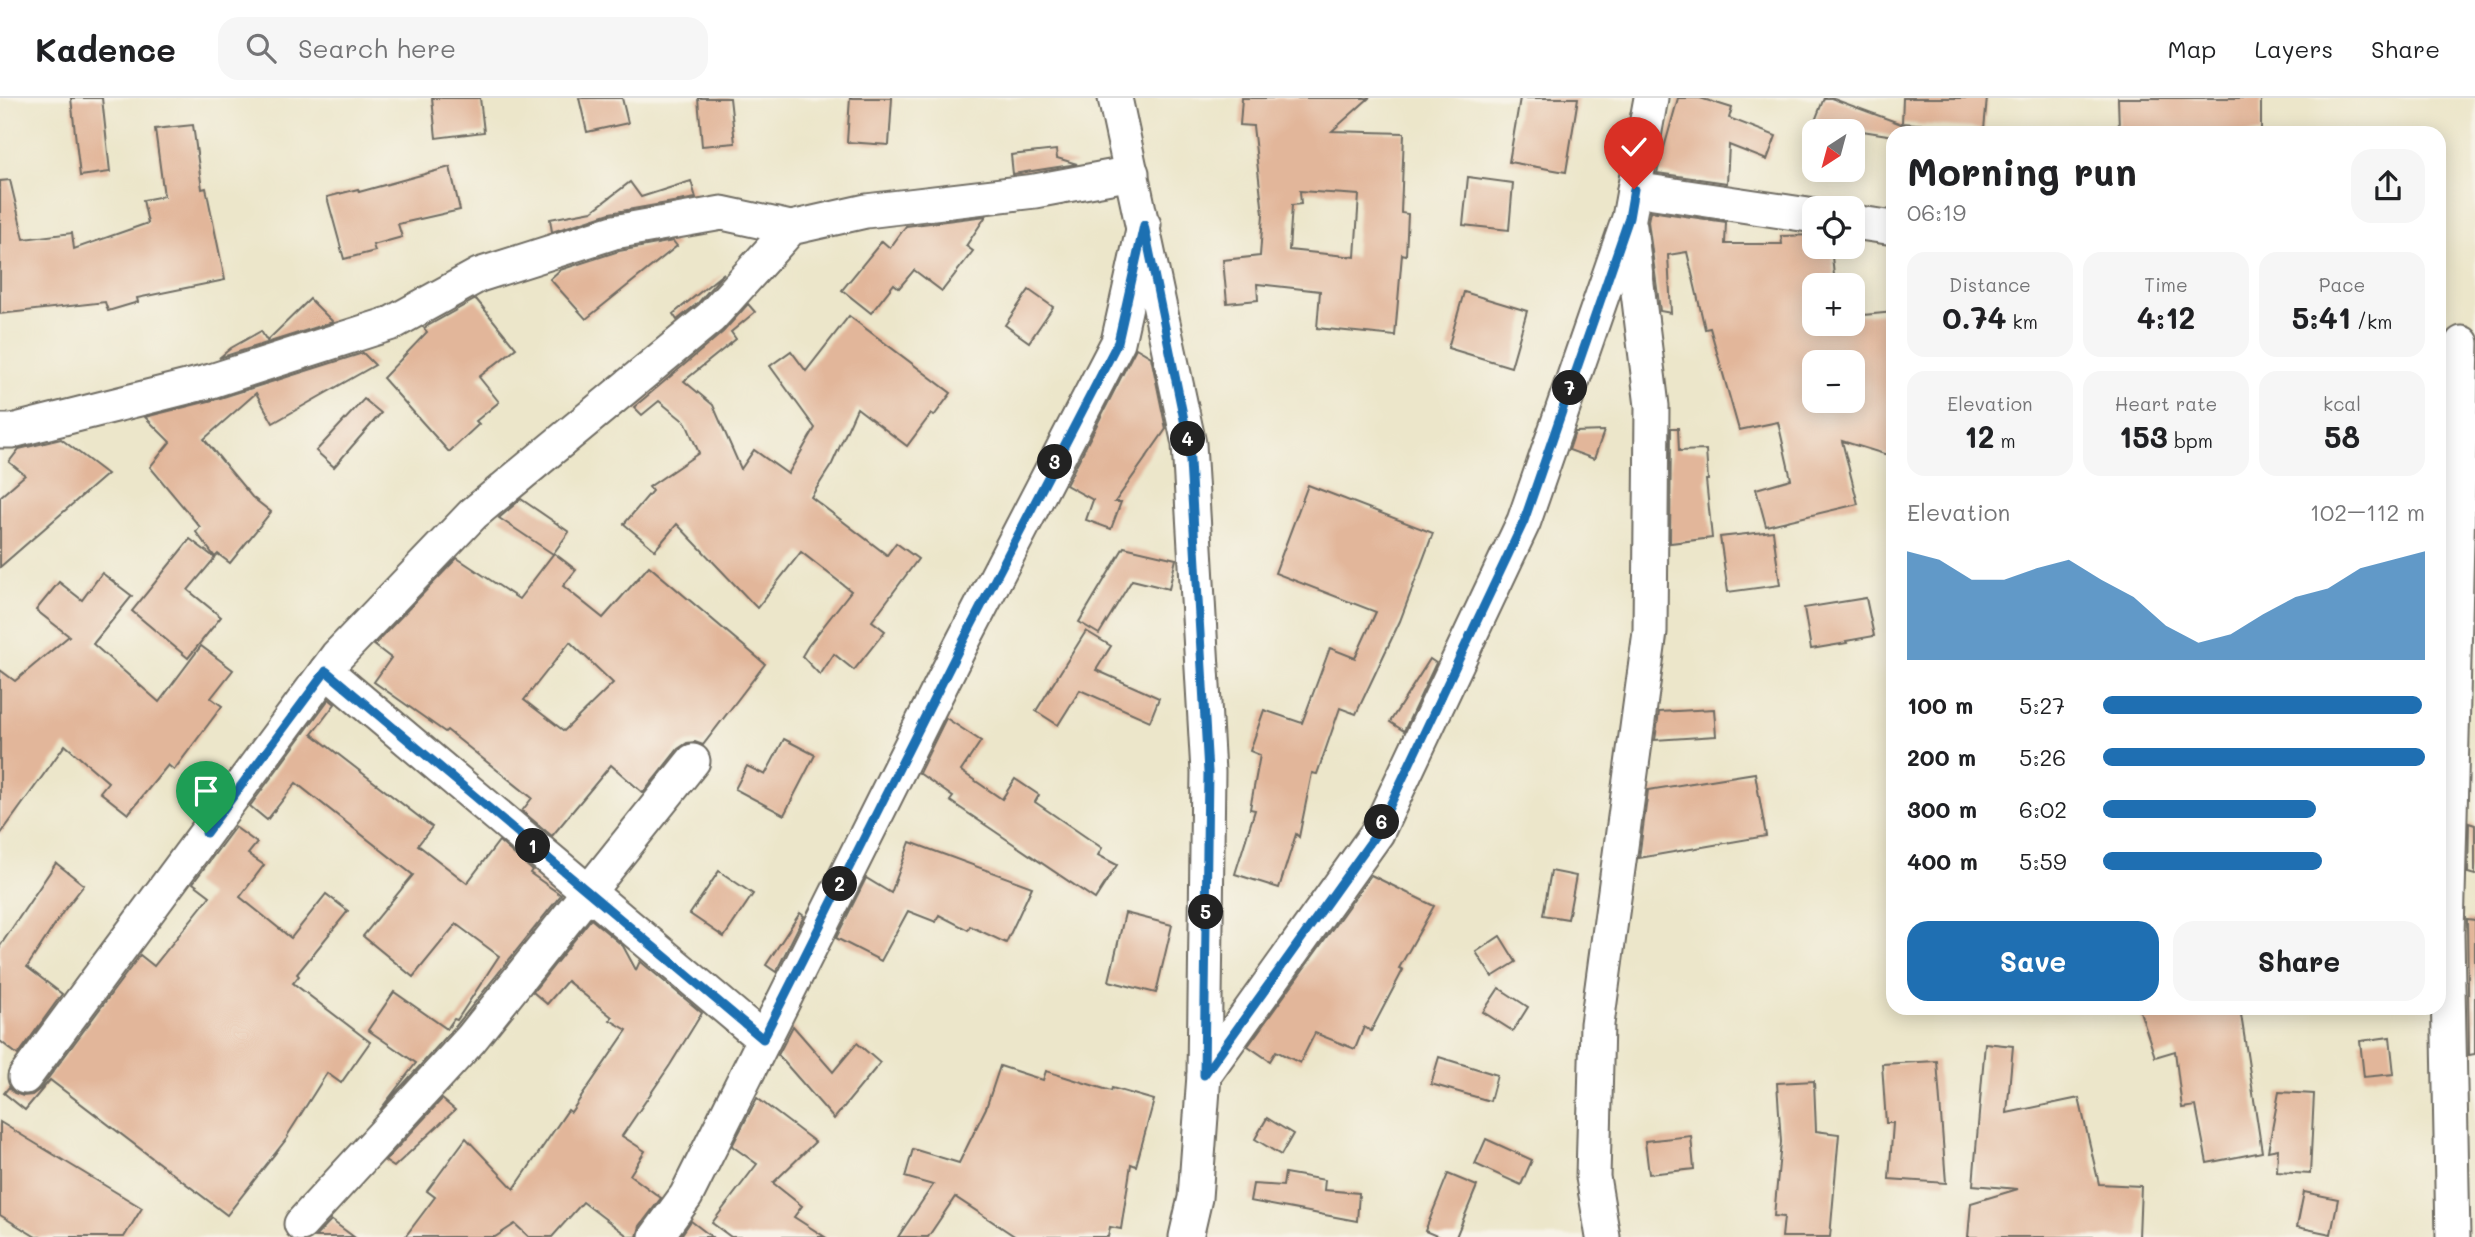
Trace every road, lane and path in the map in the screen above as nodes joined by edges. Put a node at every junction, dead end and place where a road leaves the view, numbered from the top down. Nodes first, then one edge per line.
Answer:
1 (1115, 98) edge
2 (1651, 98) edge
3 (1132, 173) junction
4 (1632, 204) junction
5 (1802, 215) edge
6 (1865, 224) edge
7 (1144, 225) junction
8 (1886, 227) edge
9 (791, 228) junction
10 (2462, 343) dead end
11 (0, 431) edge
12 (326, 671) junction
13 (693, 761) dead end
14 (588, 893) junction
15 (2461, 936) edge
16 (763, 1039) junction
17 (1204, 1075) junction
18 (25, 1077) dead end
19 (301, 1224) dead end
20 (2460, 1235) edge
21 (656, 1237) edge
22 (1186, 1237) edge
23 (1602, 1237) edge

1 - 3 street
2 - 4 street
3 - 7 street
3 - 9 street
4 - 5 street
4 - 17 street
4 - 23 street
6 - 8 street
7 - 16 street
7 - 17 street
9 - 11 street
9 - 12 street
10 - 15 street
12 - 14 street
12 - 18 street
13 - 14 street
14 - 16 street
14 - 19 street
15 - 20 street
16 - 21 street
17 - 22 street

